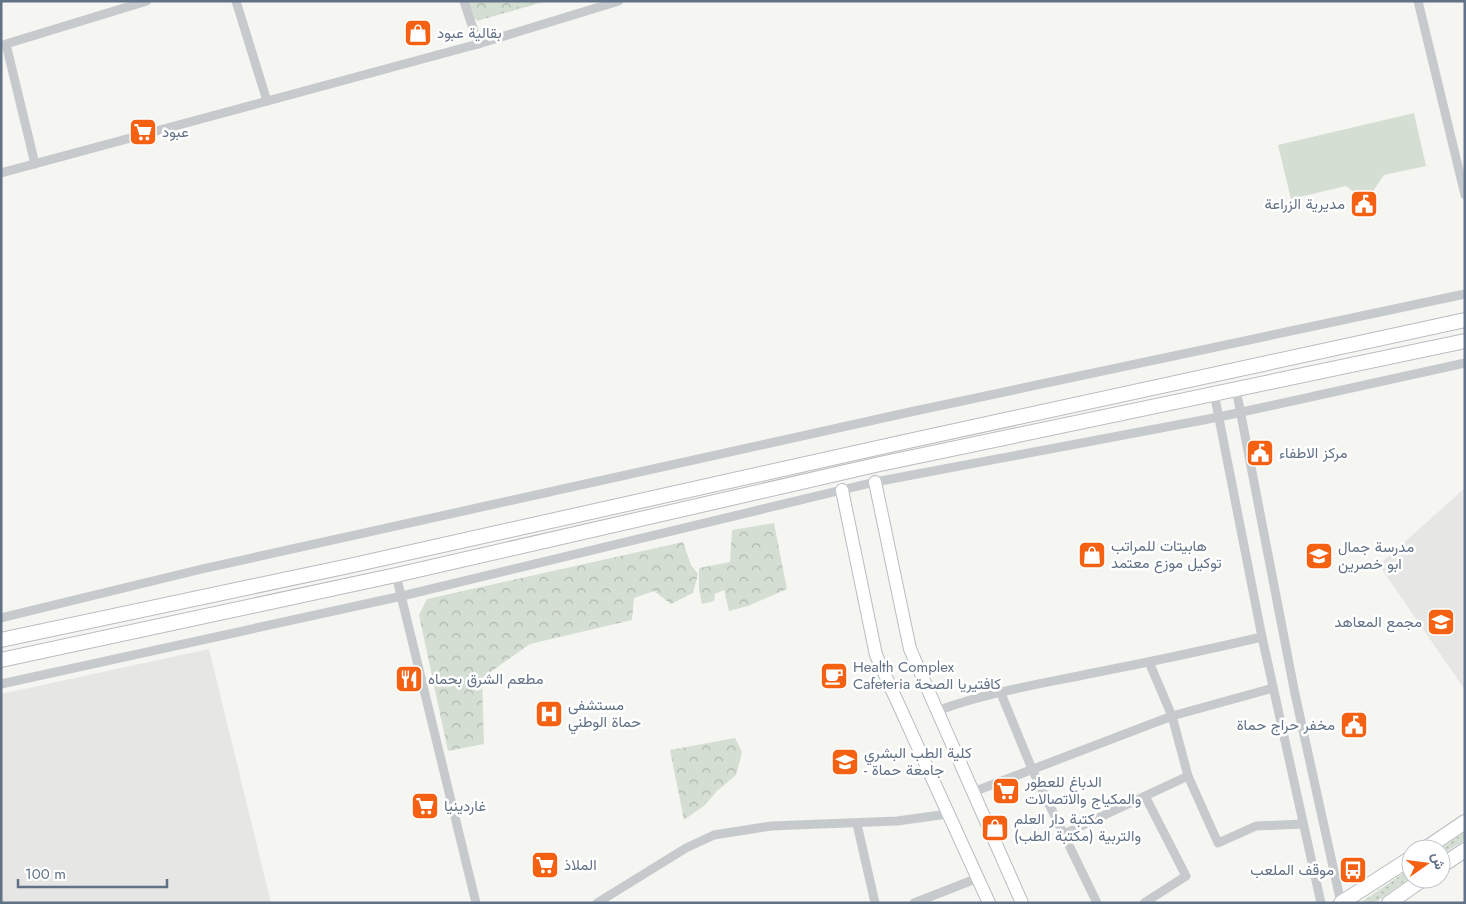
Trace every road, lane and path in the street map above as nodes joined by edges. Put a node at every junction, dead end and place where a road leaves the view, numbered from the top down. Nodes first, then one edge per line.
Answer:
1 (148, 1) edge
2 (236, 1) edge
3 (464, 1) edge
4 (619, 1) edge
5 (1418, 1) edge
6 (123, 5) edge
7 (478, 44) junction
8 (267, 101) junction
9 (35, 164) junction
10 (1, 173) edge
11 (1465, 195) edge
12 (1465, 294) edge
13 (1465, 320) edge
14 (1465, 341) edge
15 (1465, 363) edge
16 (1236, 389) junction
17 (1214, 393) junction
18 (1241, 412) junction
19 (1219, 417) junction
20 (875, 482) junction
21 (842, 490) junction
22 (396, 575) junction
23 (402, 596) junction
24 (1, 618) edge
25 (1262, 637) junction
26 (1, 640) edge
27 (1, 660) edge
28 (1149, 662) junction
29 (1, 684) edge
30 (1273, 688) junction
31 (1000, 692) junction
32 (937, 711) junction
33 (1172, 716) junction
34 (1032, 769) junction
35 (1188, 776) junction
36 (973, 792) junction
37 (1146, 796) junction
38 (948, 814) junction
39 (1465, 822) edge
40 (857, 824) junction
41 (1303, 824) junction
42 (1064, 834) junction
43 (1440, 839) edge
44 (1465, 850) edge
45 (1451, 859) edge
46 (1401, 864) edge
47 (978, 878) junction
48 (1409, 889) edge
49 (476, 903) edge
50 (597, 903) edge
51 (874, 903) edge
52 (914, 903) edge
53 (989, 903) edge
54 (1022, 903) edge
55 (1097, 903) edge
56 (1144, 903) edge
57 (1321, 903) edge
58 (1341, 903) edge
59 (1389, 903) edge

1 - 6 street
2 - 8 street
3 - 7 street
4 - 7 street
5 - 11 street
6 - 9 street
7 - 8 street
8 - 9 street
9 - 10 street
12 - 24 street
13 - 26 main road
14 - 16 main road
15 - 18 street
16 - 17 main road
16 - 18 street
17 - 19 street
17 - 22 main road
18 - 19 street
18 - 58 street
19 - 20 street
19 - 25 street
20 - 21 street
20 - 32 main road
21 - 23 street
21 - 38 main road
22 - 23 street
22 - 27 main road
23 - 29 street
23 - 49 street
25 - 28 street
25 - 30 street
28 - 31 street
28 - 33 street
30 - 33 street
30 - 41 street
31 - 32 street
31 - 34 street
32 - 36 main road
33 - 34 street
33 - 35 street
34 - 36 street
34 - 42 street
35 - 37 street
35 - 41 street
36 - 54 main road
37 - 42 street
37 - 56 street
38 - 40 street
38 - 47 main road
39 - 43 main road
40 - 50 street
40 - 51 street
41 - 57 street
42 - 55 street
44 - 45 main road
46 - 58 main road
47 - 52 street
47 - 53 main road
48 - 59 main road

